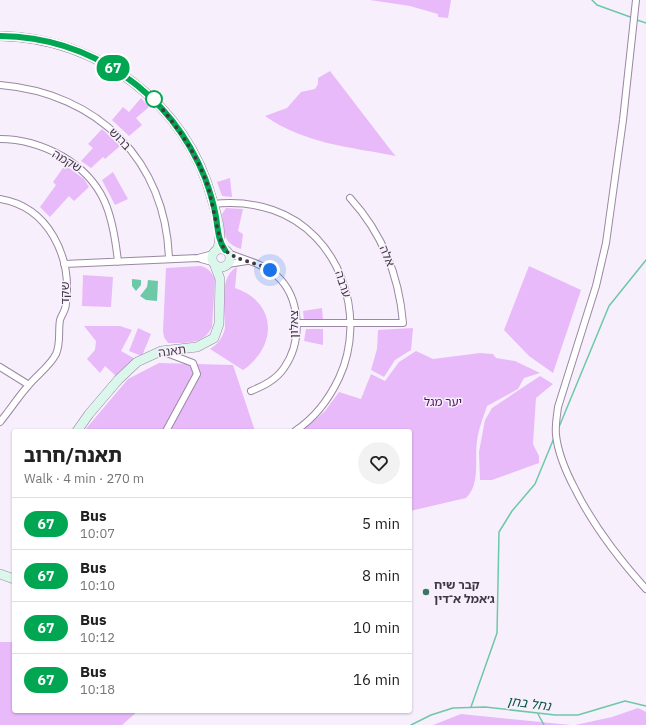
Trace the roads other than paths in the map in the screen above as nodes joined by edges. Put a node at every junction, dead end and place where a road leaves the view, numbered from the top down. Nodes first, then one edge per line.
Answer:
1 (636, 0) edge
2 (0, 36) edge
3 (0, 85) edge
4 (0, 139) edge
5 (350, 198) dead end
6 (0, 199) edge
7 (213, 204) junction
8 (218, 256) junction
9 (169, 259) junction
10 (248, 261) junction
11 (118, 262) junction
12 (64, 264) junction
13 (227, 265) junction
14 (220, 279) junction
15 (296, 323) junction
16 (351, 323) junction
17 (161, 350) junction
18 (0, 367) edge
19 (29, 385) junction
20 (251, 391) dead end
21 (0, 422) edge
22 (78, 429) edge
23 (167, 429) edge
24 (297, 429) edge
25 (0, 574) edge
26 (12, 578) edge
27 (646, 589) edge

1 - 27 street
2 - 7 street, תאנה
3 - 9 street, ברוש
4 - 11 street, שקמה
5 - 16 street, אלה
6 - 12 street, שקד
7 - 8 street, תאנה
7 - 16 street, ערבה
8 - 9 street
8 - 10 street, צאלון
8 - 13 street
8 - 13 street
8 - 14 street, תאנה
9 - 11 street
10 - 13 street
10 - 15 street, צאלון
11 - 12 street
12 - 19 street, שקד
13 - 14 street, תאנה
14 - 17 street, תאנה
15 - 16 street
15 - 20 street, צאלון
16 - 24 street, ערבה
17 - 22 street, תאנה
17 - 23 street
18 - 19 street
19 - 21 street, שקד
25 - 26 street

